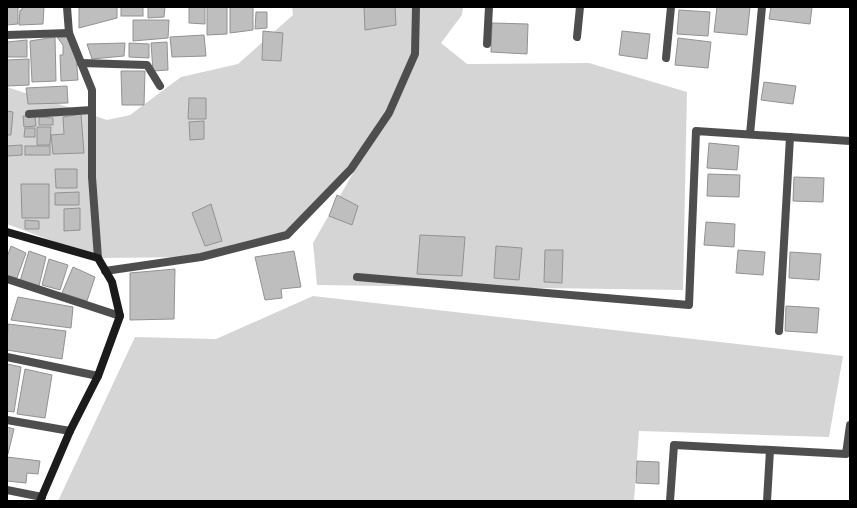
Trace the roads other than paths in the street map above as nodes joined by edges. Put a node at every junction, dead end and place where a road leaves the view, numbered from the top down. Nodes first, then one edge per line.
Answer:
1 (67, 7) edge
2 (416, 7) edge
3 (489, 7) edge
4 (580, 7) edge
5 (671, 7) edge
6 (762, 7) edge
7 (70, 33) junction
8 (7, 35) edge
9 (577, 37) dead end
10 (487, 44) dead end
11 (666, 58) dead end
12 (81, 64) junction
13 (160, 86) dead end
14 (92, 110) junction
15 (29, 114) dead end
16 (750, 134) junction
17 (790, 137) junction
18 (850, 141) edge
19 (7, 232) edge
20 (98, 258) junction
21 (105, 271) junction
22 (357, 277) dead end
23 (7, 279) edge
24 (120, 316) junction
25 (778, 331) dead end
26 (7, 357) edge
27 (98, 376) junction
28 (7, 420) edge
29 (850, 425) edge
30 (70, 431) junction
31 (770, 450) junction
32 (7, 490) edge
33 (41, 499) edge
34 (670, 501) edge
35 (767, 501) edge

1 - 7 street
2 - 21 street
3 - 10 street
4 - 9 street
5 - 11 street
6 - 16 street
7 - 8 street
7 - 12 street
12 - 13 street
12 - 14 street
14 - 15 street
14 - 20 street
16 - 17 street
16 - 22 street
17 - 18 street
17 - 25 street
19 - 20 street
20 - 21 street
21 - 24 street
23 - 24 street
24 - 27 street
26 - 27 street
27 - 30 street
28 - 30 street
29 - 31 street
30 - 33 street
31 - 34 street
31 - 35 street
32 - 33 street

